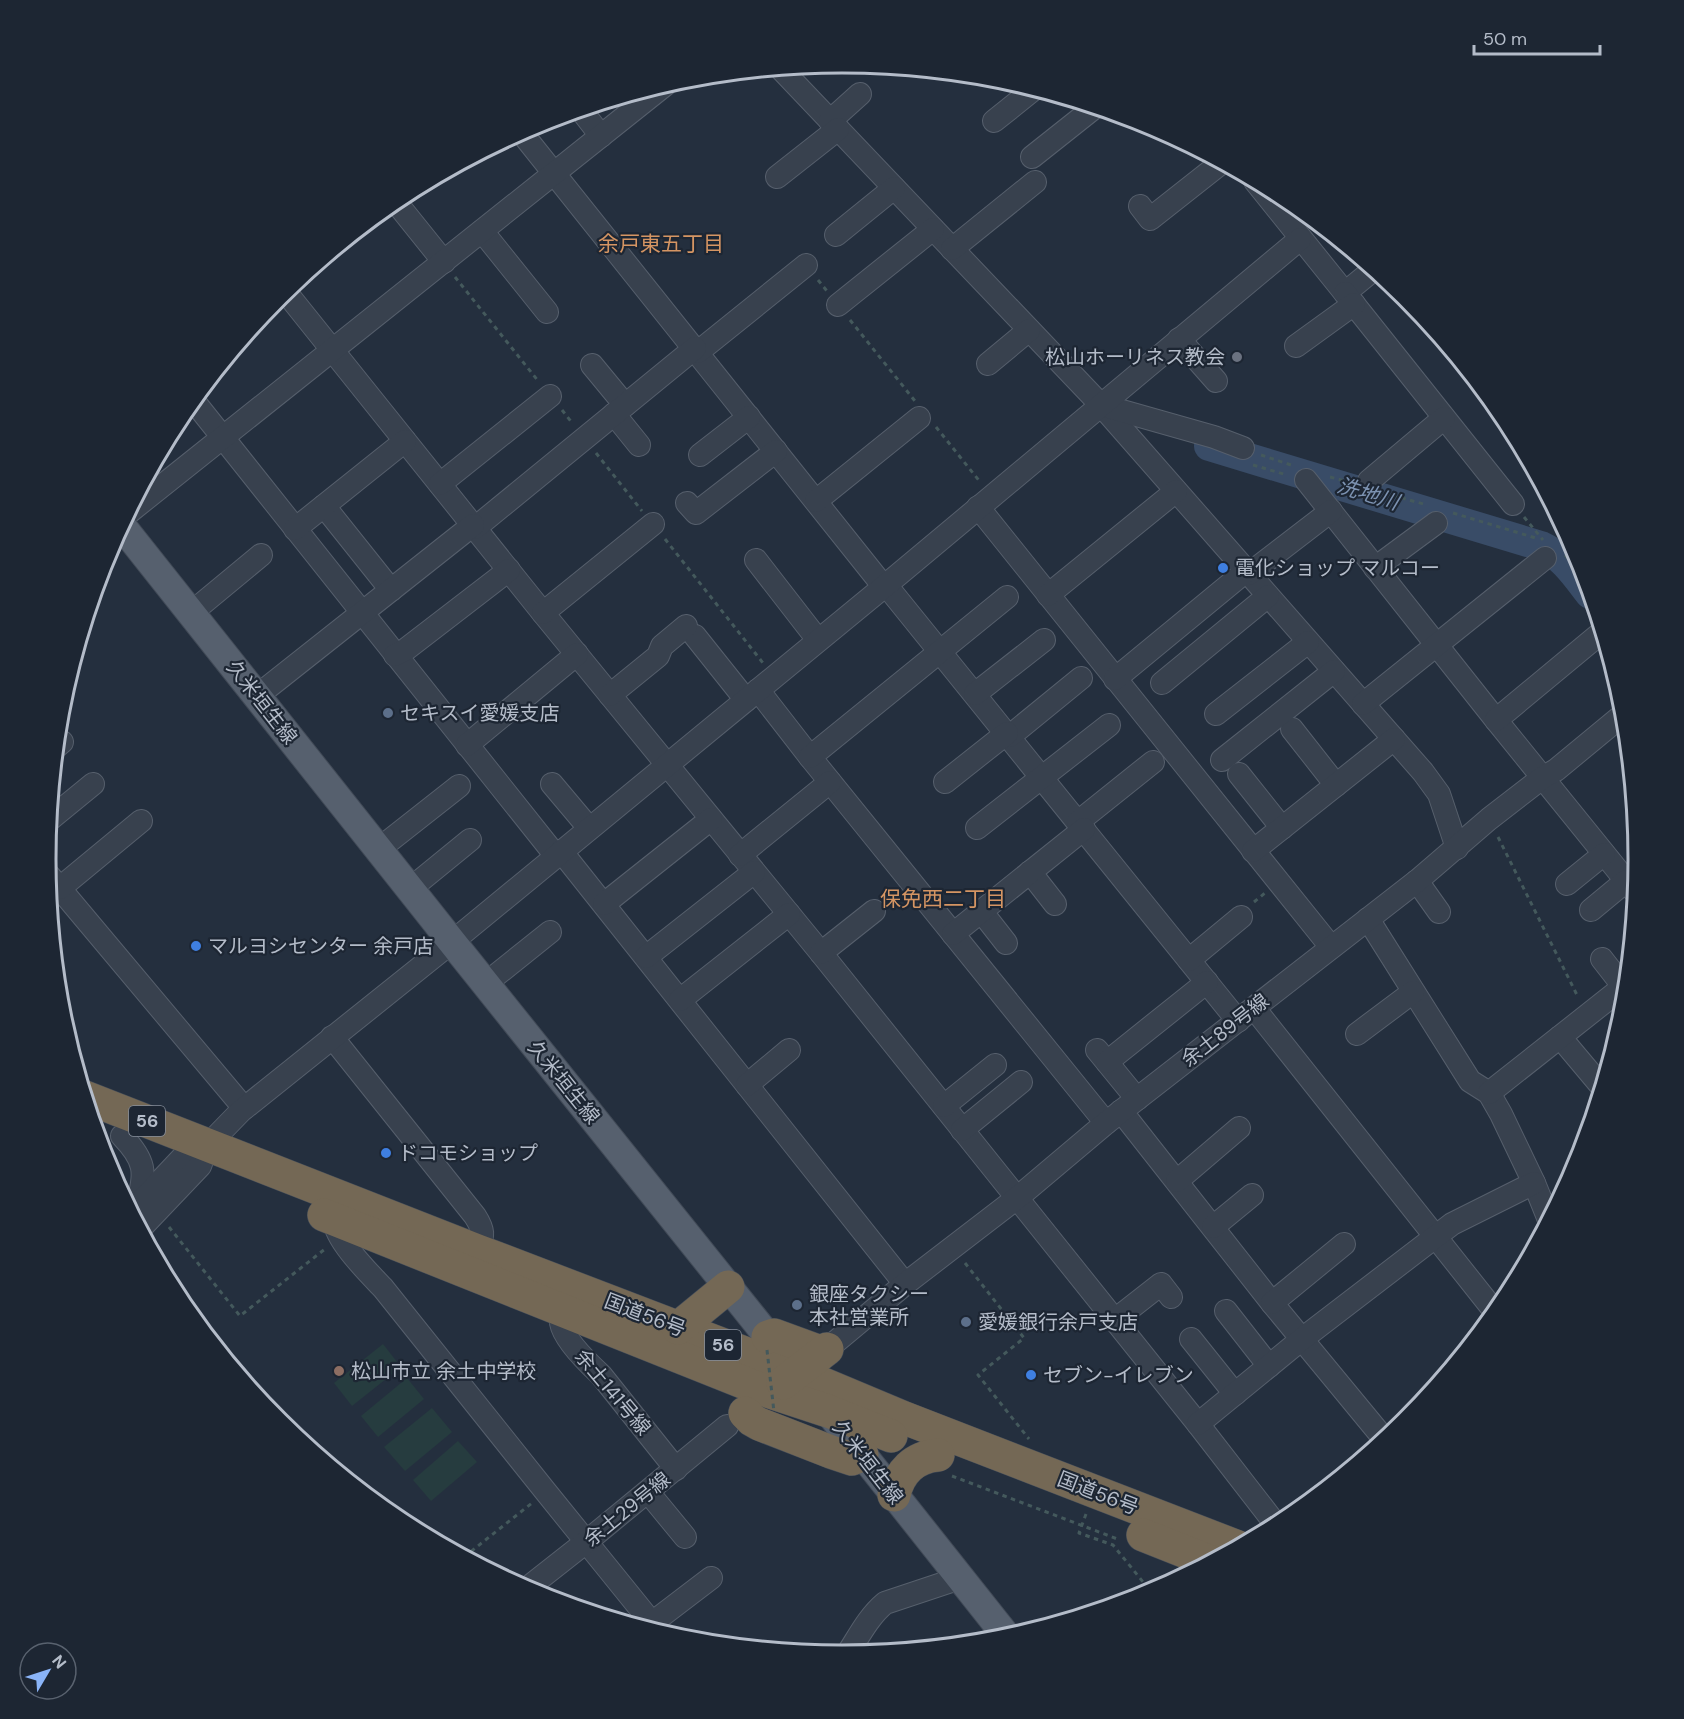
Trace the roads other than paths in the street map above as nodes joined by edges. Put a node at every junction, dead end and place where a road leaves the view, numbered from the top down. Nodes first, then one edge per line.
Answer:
1 (787, 75) edge
2 (860, 94) dead end
3 (1026, 95) edge
4 (643, 99) edge
5 (1088, 113) edge
6 (585, 116) edge
7 (994, 121) dead end
8 (834, 125) junction
9 (601, 136) junction
10 (528, 139) edge
11 (1032, 157) dead end
12 (1215, 167) edge
13 (555, 173) junction
14 (777, 177) dead end
15 (1035, 182) dead end
16 (894, 188) junction
17 (1270, 200) edge
18 (1140, 207) dead end
19 (401, 209) edge
20 (933, 229) junction
21 (482, 231) junction
22 (836, 235) dead end
23 (1300, 239) junction
24 (952, 249) junction
25 (444, 262) junction
26 (806, 266) road end
27 (1369, 275) edge
28 (291, 298) edge
29 (1349, 298) junction
30 (838, 305) road end
31 (547, 312) dead end
32 (1029, 330) junction
33 (1179, 339) junction
34 (1296, 346) dead end
35 (696, 350) junction
36 (332, 351) junction
37 (988, 364) dead end
38 (592, 365) dead end
39 (1216, 381) dead end
40 (550, 396) road end
41 (1101, 405) junction
42 (199, 408) edge
43 (620, 410) junction
44 (922, 416) road end
45 (749, 417) junction
46 (1444, 418) junction
47 (222, 438) junction
48 (405, 441) junction
49 (639, 445) dead end
50 (1243, 448) road end
51 (776, 451) junction
52 (700, 455) dead end
53 (1311, 475) road end
54 (440, 484) junction
55 (1366, 487) road end
56 (1176, 491) junction
57 (143, 501) edge
58 (816, 501) junction
59 (985, 502) junction
60 (687, 503) dead end
61 (1513, 504) road end
62 (324, 506) junction
63 (1331, 512) junction
64 (1437, 514) road end
65 (652, 524) road end
66 (474, 527) junction
67 (295, 529) junction
68 (127, 533) edge
69 (1552, 554) road end
70 (261, 555) dead end
71 (756, 560) dead end
72 (1375, 568) junction
73 (509, 570) junction
74 (1247, 572) junction
75 (885, 586) junction
76 (391, 590) junction
77 (1048, 595) junction
78 (1268, 596) junction
79 (1007, 597) dead end
80 (191, 613) junction
81 (362, 613) junction
82 (543, 613) junction
83 (1596, 638) edge
84 (818, 640) junction
85 (1044, 640) dead end
86 (1308, 642) junction
87 (1436, 646) junction
88 (941, 651) junction
89 (577, 654) junction
90 (395, 655) junction
91 (1334, 671) junction
92 (1080, 678) dead end
93 (1115, 679) junction
94 (1161, 682) dead end
95 (759, 689) junction
96 (975, 694) junction
97 (610, 695) junction
98 (257, 696) junction
99 (1364, 704) junction
100 (1216, 714) dead end
101 (1496, 720) junction
102 (1616, 721) edge
103 (1109, 725) dead end
104 (1008, 735) junction
105 (1394, 738) junction
106 (1294, 742) dead end
107 (467, 745) junction
108 (810, 757) junction
109 (1153, 762) dead end
110 (666, 764) junction
111 (1042, 777) junction
112 (1542, 778) junction
113 (830, 782) junction
114 (945, 782) dead end
115 (93, 784) dead end
116 (552, 784) dead end
117 (459, 785) dead end
118 (1336, 785) junction
119 (57, 814) edge
120 (711, 819) junction
121 (140, 820) dead end
122 (1081, 825) junction
123 (588, 828) junction
124 (977, 828) dead end
125 (1282, 828) junction
126 (470, 840) dead end
127 (1457, 848) junction
128 (379, 849) junction
129 (1253, 851) junction
130 (558, 853) junction
131 (1604, 854) junction
132 (747, 863) junction
133 (1030, 872) junction
134 (56, 878) edge
135 (1417, 881) junction
136 (1628, 881) edge
137 (56, 884) edge
138 (1567, 884) dead end
139 (410, 889) junction
140 (1627, 890) edge
141 (604, 904) junction
142 (1055, 904) dead end
143 (1591, 910) dead end
144 (874, 911) dead end
145 (981, 911) junction
146 (1439, 912) dead end
147 (789, 914) junction
148 (1241, 917) road end
149 (1368, 919) junction
150 (550, 932) dead end
151 (953, 934) junction
152 (452, 942) junction
153 (1006, 943) dead end
154 (1330, 947) junction
155 (821, 953) junction
156 (646, 957) junction
157 (1602, 959) dead end
158 (1189, 960) junction
159 (1207, 982) junction
160 (485, 984) junction
161 (1618, 984) edge
162 (1413, 992) junction
163 (1616, 996) edge
164 (680, 1000) junction
165 (1246, 1015) junction
166 (1357, 1034) dead end
167 (332, 1037) junction
168 (1560, 1037) junction
169 (789, 1050) dead end
170 (995, 1065) dead end
171 (1597, 1081) edge
172 (1021, 1082) dead end
173 (747, 1085) junction
174 (1489, 1093) junction
175 (94, 1102) edge
176 (944, 1106) junction
177 (244, 1108) junction
178 (1121, 1111) junction
179 (1239, 1128) dead end
180 (108, 1130) edge
181 (962, 1130) junction
182 (197, 1156) junction
183 (1177, 1181) junction
184 (1534, 1183) junction
185 (1251, 1195) dead end
186 (1017, 1198) junction
187 (142, 1210) edge
188 (1545, 1211) edge
189 (337, 1217) junction
190 (1213, 1227) junction
191 (1436, 1236) junction
192 (1344, 1244) dead end
193 (478, 1251) junction
194 (905, 1284) junction
195 (728, 1287) junction
196 (1171, 1297) dead end
197 (1272, 1303) junction
198 (1490, 1305) edge
199 (565, 1311) junction
200 (1226, 1311) dead end
201 (1115, 1320) junction
202 (678, 1328) junction
203 (1191, 1339) dead end
204 (1302, 1339) junction
205 (767, 1343) joint
206 (815, 1358) junction
207 (1269, 1366) junction
208 (1235, 1394) junction
209 (754, 1411) junction
210 (828, 1412) junction
211 (1198, 1424) junction
212 (1380, 1433) edge
213 (862, 1455) junction
214 (938, 1455) junction
215 (676, 1469) junction
216 (648, 1491) junction
217 (894, 1495) junction
218 (1271, 1518) edge
219 (685, 1537) dead end
220 (586, 1542) junction
221 (1230, 1544) edge
222 (1202, 1559) edge
223 (711, 1578) dead end
224 (534, 1583) edge
225 (964, 1584) junction
226 (649, 1622) edge
227 (660, 1624) edge
228 (995, 1631) edge
229 (868, 1645) edge
230 (853, 1646) edge

1 - 8 street
2 - 8 street
3 - 7 street
4 - 9 street
5 - 11 street
6 - 9 street
8 - 14 street
8 - 16 street
9 - 13 street
10 - 13 street
12 - 18 street
13 - 21 street
13 - 35 street
15 - 24 street
16 - 20 street
16 - 22 street
17 - 23 street
19 - 25 street
20 - 24 street
20 - 30 street
21 - 25 street
21 - 31 street
23 - 29 street
23 - 33 street
24 - 32 street
25 - 36 street
26 - 35 street
27 - 29 street
28 - 36 street
29 - 34 street
29 - 46 street
32 - 37 street
32 - 41 street
33 - 39 street
33 - 41 street
35 - 43 street
35 - 45 street
36 - 47 street
36 - 48 street
38 - 43 street
40 - 54 street
41 - 50 street
41 - 56 street
41 - 59 street
42 - 47 street
43 - 49 street
43 - 66 street
44 - 58 street
45 - 51 street
45 - 52 street
46 - 55 street
46 - 61 street
47 - 57 street
47 - 67 street
48 - 54 street
48 - 62 street
51 - 58 street
51 - 60 street
53 - 63 street
54 - 66 street
56 - 74 street
56 - 77 street
58 - 75 street
59 - 75 street
59 - 77 street
62 - 67 street
62 - 76 street
63 - 72 street
63 - 74 street
64 - 72 street
65 - 82 street
66 - 73 street
66 - 76 street
67 - 81 street
68 - 80 main road, 久米垣生線
69 - 87 street
70 - 80 street
71 - 84 street
72 - 87 street
73 - 82 street
73 - 90 street
74 - 78 street
74 - 93 street
75 - 84 street
75 - 88 street
76 - 81 street
77 - 93 street
78 - 86 street
78 - 94 street
79 - 88 street
80 - 98 main road, 久米垣生線
81 - 90 street
81 - 98 street
82 - 89 street
83 - 101 street
84 - 95 street
85 - 96 street
86 - 91 street
86 - 100 street
87 - 99 street
87 - 101 street
88 - 96 street
88 - 108 street
89 - 97 street
89 - 107 street
90 - 107 street
91 - 99 street
91 - 125 street
92 - 104 street
93 - 129 street
95 - 97 street
95 - 108 street
95 - 110 street
96 - 104 street
97 - 110 street
98 - 128 main road, 久米垣生線
99 - 105 street
101 - 112 street
102 - 112 street, 余土89号線
103 - 111 street
104 - 111 street
104 - 114 street
105 - 118 street
105 - 127 street
106 - 118 street
107 - 130 street
108 - 113 street
109 - 122 street
110 - 120 street
110 - 123 street
111 - 122 street
111 - 124 street
112 - 127 street, 余土89号線
112 - 131 street
113 - 132 street
113 - 151 street
115 - 119 street
116 - 123 street
117 - 128 street
118 - 125 street
120 - 132 street
120 - 141 street
121 - 134 street
122 - 133 street
122 - 158 street
123 - 130 street
125 - 129 street
126 - 139 street
127 - 135 street, 余土89号線
128 - 139 main road, 久米垣生線
129 - 154 street
130 - 141 street
130 - 152 street
131 - 136 street
131 - 138 street
132 - 147 street
132 - 156 street
133 - 142 street
133 - 145 street
135 - 146 street
135 - 149 street, 余土89号線
137 - 177 street
139 - 152 main road, 久米垣生線
140 - 143 street
141 - 156 street
144 - 155 street
145 - 151 street
145 - 153 street
147 - 155 street
147 - 164 street
148 - 158 street
149 - 154 street, 余土89号線
149 - 162 street
150 - 160 street
151 - 178 street
152 - 160 main road, 久米垣生線
152 - 167 street
154 - 165 street, 余土89号線
155 - 176 street
156 - 164 street
157 - 161 street
158 - 159 street
159 - 165 street
159 - 178 street
160 - 195 main road, 久米垣生線
162 - 166 street
162 - 174 street
163 - 168 street
164 - 173 street
165 - 178 street, 余土89号線
165 - 191 street
167 - 177 street
167 - 193 street
168 - 171 street
168 - 174 street
169 - 173 street
170 - 176 street
172 - 181 street
173 - 194 street
174 - 184 street
175 - 182 highway, 国道56号 / 56
176 - 181 street
177 - 182 street
178 - 183 street
178 - 186 street, 余土89号線
179 - 183 street
180 - 182 highway, 国道56号 / 56
180 - 187 street
181 - 186 street
182 - 187 street
182 - 189 highway, 国道56号 / 56
183 - 190 street
184 - 188 street
184 - 191 street
185 - 190 street
186 - 194 street, 余土89号線
186 - 201 street
189 - 193 highway, 国道56号 / 56
189 - 199 highway, 国道56号 / 56
189 - 220 street
190 - 197 street
191 - 198 street
191 - 204 street
192 - 197 street
193 - 202 highway, 国道56号 / 56
194 - 206 street, 余土89号線
195 - 202 highway, 56
195 - 205 main road, 久米垣生線
196 - 201 street
197 - 204 street
199 - 209 highway, 国道56号 / 56
199 - 215 street, 余土141号線
200 - 207 street
201 - 211 street
202 - 206 highway, 国道56号 / 56
203 - 208 street
204 - 207 street
204 - 212 street
205 - 206 highway, 56
206 - 209 highway
206 - 210 main road, 久米垣生線
206 - 221 highway, 国道56号 / 56
207 - 208 street
208 - 211 street
209 - 210 highway, 国道56号 / 56
209 - 213 highway, 56
209 - 215 street, 余土29号線
210 - 213 main road, 久米垣生線
210 - 214 highway, 国道56号 / 56
211 - 218 street
213 - 217 main road, 久米垣生線
214 - 217 highway
214 - 222 highway, 国道56号 / 56
215 - 216 street, 余土29号線
216 - 219 street
216 - 220 street, 余土29号線
217 - 225 main road, 久米垣生線
220 - 224 street, 余土29号線
220 - 226 street
223 - 227 street
225 - 228 main road, 久米垣生線
225 - 229 street
225 - 230 street

